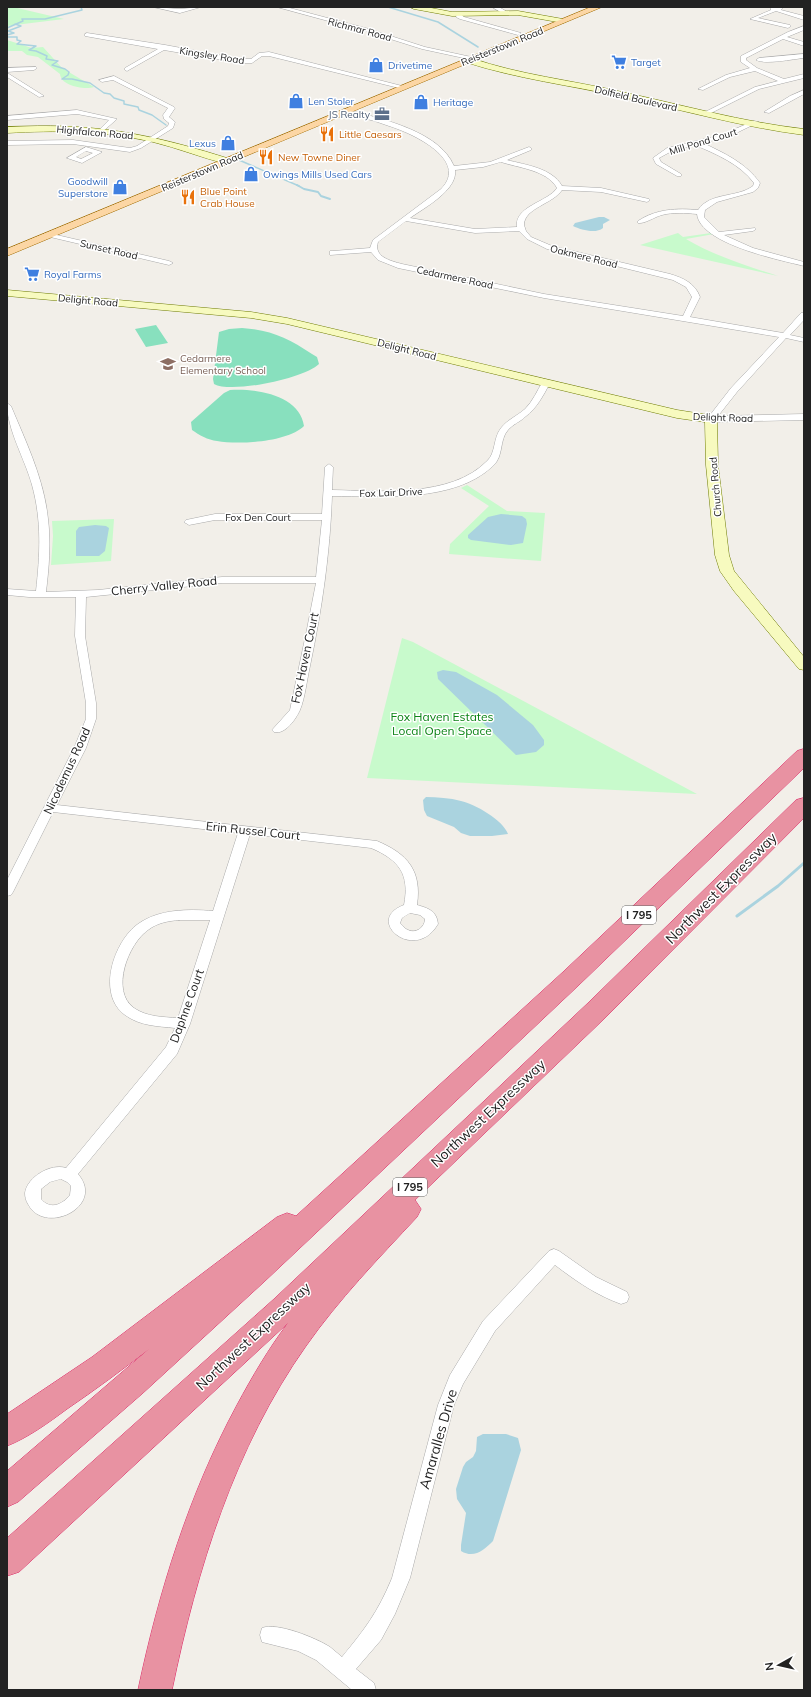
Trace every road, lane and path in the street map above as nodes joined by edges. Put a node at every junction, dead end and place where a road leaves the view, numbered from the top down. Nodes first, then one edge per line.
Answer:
1 (156, 7) edge
2 (198, 7) edge
3 (280, 7) edge
4 (495, 7) edge
5 (598, 7) edge
6 (768, 7) edge
7 (419, 8) edge
8 (778, 8) edge
9 (506, 13) junction
10 (459, 15) junction
11 (804, 17) edge
12 (563, 21) junction
13 (788, 26) dead end
14 (804, 28) edge
15 (518, 33) dead end
16 (87, 35) dead end
17 (782, 37) junction
18 (804, 44) edge
19 (165, 47) junction
20 (804, 56) edge
21 (470, 59) junction
22 (759, 60) dead end
23 (486, 67) junction
24 (34, 68) dead end
25 (450, 68) junction
26 (755, 69) junction
27 (7, 70) edge
28 (128, 70) dead end
29 (804, 76) edge
30 (8, 77) edge
31 (102, 80) dead end
32 (783, 81) junction
33 (403, 87) junction
34 (701, 89) dead end
35 (804, 92) edge
36 (41, 96) dead end
37 (344, 111) junction
38 (767, 112) dead end
39 (708, 113) junction
40 (7, 118) edge
41 (753, 123) junction
42 (804, 129) edge
43 (7, 130) edge
44 (101, 131) junction
45 (804, 132) edge
46 (151, 139) junction
47 (7, 143) edge
48 (696, 143) junction
49 (95, 145) junction
50 (86, 150) dead end
51 (529, 150) dead end
52 (227, 160) junction
53 (503, 161) junction
54 (452, 168) junction
55 (679, 175) dead end
56 (560, 188) junction
57 (647, 200) dead end
58 (700, 212) junction
59 (405, 219) junction
60 (640, 222) dead end
61 (753, 229) dead end
62 (521, 230) junction
63 (718, 234) junction
64 (48, 235) junction
65 (372, 250) junction
66 (7, 253) edge
67 (333, 253) dead end
68 (169, 263) dead end
69 (804, 264) edge
70 (7, 293) edge
71 (804, 315) edge
72 (685, 319) junction
73 (786, 336) junction
74 (804, 340) edge
75 (546, 383) junction
76 (7, 406) edge
77 (804, 417) edge
78 (710, 419) junction
79 (329, 467) dead end
80 (328, 493) junction
81 (327, 517) junction
82 (189, 522) dead end
83 (321, 580) junction
84 (7, 592) edge
85 (81, 593) junction
86 (41, 594) junction
87 (804, 666) edge
88 (278, 730) dead end
89 (804, 756) edge
90 (804, 805) edge
91 (50, 808) junction
92 (245, 830) junction
93 (7, 892) edge
94 (410, 908) dead end
95 (217, 916) junction
96 (597, 1010) junction
97 (183, 1024) junction
98 (473, 1072) junction
99 (69, 1175) dead end
100 (621, 1297) dead end
101 (7, 1431) edge
102 (7, 1491) edge
103 (7, 1560) edge
104 (269, 1635) dead end
105 (344, 1670) junction
106 (155, 1690) edge
107 (367, 1690) edge

1 - 2 street
3 - 21 street, Richmar Road
4 - 9 street
5 - 12 main road, Reisterstown Road
6 - 8 street
7 - 10 street
8 - 11 street
8 - 13 street
9 - 10 street
9 - 12 street
10 - 15 street
12 - 21 main road, Reisterstown Road
14 - 17 street
16 - 19 street, Kingsley Road
17 - 18 street
17 - 26 street
19 - 28 street
19 - 33 street, Kingsley Road
20 - 22 street
21 - 23 street, Dolfield Boulevard
21 - 25 main road, Reisterstown Road
21 - 39 street, Dolfield Boulevard
23 - 25 main road
23 - 39 street, Dolfield Boulevard
24 - 27 street
25 - 33 main road, Reisterstown Road
26 - 32 street
26 - 34 street
29 - 32 street
30 - 36 street
31 - 46 street
32 - 39 street
33 - 37 main road, Reisterstown Road
35 - 38 street
37 - 52 main road, Reisterstown Road
37 - 54 street
39 - 41 street, Dolfield Boulevard
40 - 44 street
41 - 42 street, Dolfield Boulevard
41 - 45 street, Dolfield Boulevard
41 - 48 street, Mill Pond Court
43 - 44 street, Highfalcon Road
44 - 46 street, Highfalcon Road
46 - 49 street
46 - 52 street, Highfalcon Road
47 - 49 street
48 - 55 street, Mill Pond Court
48 - 58 street
49 - 50 street
51 - 53 street
52 - 64 main road, Reisterstown Road
53 - 54 street
53 - 56 street
54 - 59 street
56 - 57 street
56 - 62 street
58 - 60 street
58 - 63 street
59 - 62 street
59 - 65 street
61 - 63 street
62 - 72 street, Oakmere Road
63 - 69 street
64 - 66 main road, Reisterstown Road
64 - 68 street, Sunset Road
65 - 67 street
65 - 72 street, Cedarmere Road
70 - 75 street, Delight Road
71 - 73 street
72 - 73 street, Cedarmere Road
73 - 74 street, Cedarmere Road
73 - 78 street
75 - 78 street, Delight Road
75 - 80 street, Fox Lair Drive
76 - 86 street
77 - 78 street, Delight Road
78 - 87 street, Church Road
79 - 80 street
80 - 81 street
81 - 82 street, Fox Den Court
81 - 83 street
83 - 85 street, Cherry Valley Road
83 - 88 street, Fox Haven Court
84 - 86 street, Cherry Valley Road
85 - 86 street, Cherry Valley Road
85 - 91 street, Nicodemus Road
89 - 98 highway, I 795
90 - 96 highway, Northwest Expressway / I 795
91 - 92 street, Erin Russel Court
91 - 93 street, Nicodemus Road
92 - 94 street, Erin Russel Court
92 - 95 street, Daphne Court
95 - 97 street, Daphne Court
95 - 97 street
96 - 103 highway, Northwest Expressway / I 795
96 - 106 highway
97 - 99 street, Daphne Court
98 - 101 highway
98 - 102 highway, I 795
100 - 105 street, Amaralles Drive
104 - 105 street
105 - 107 street

